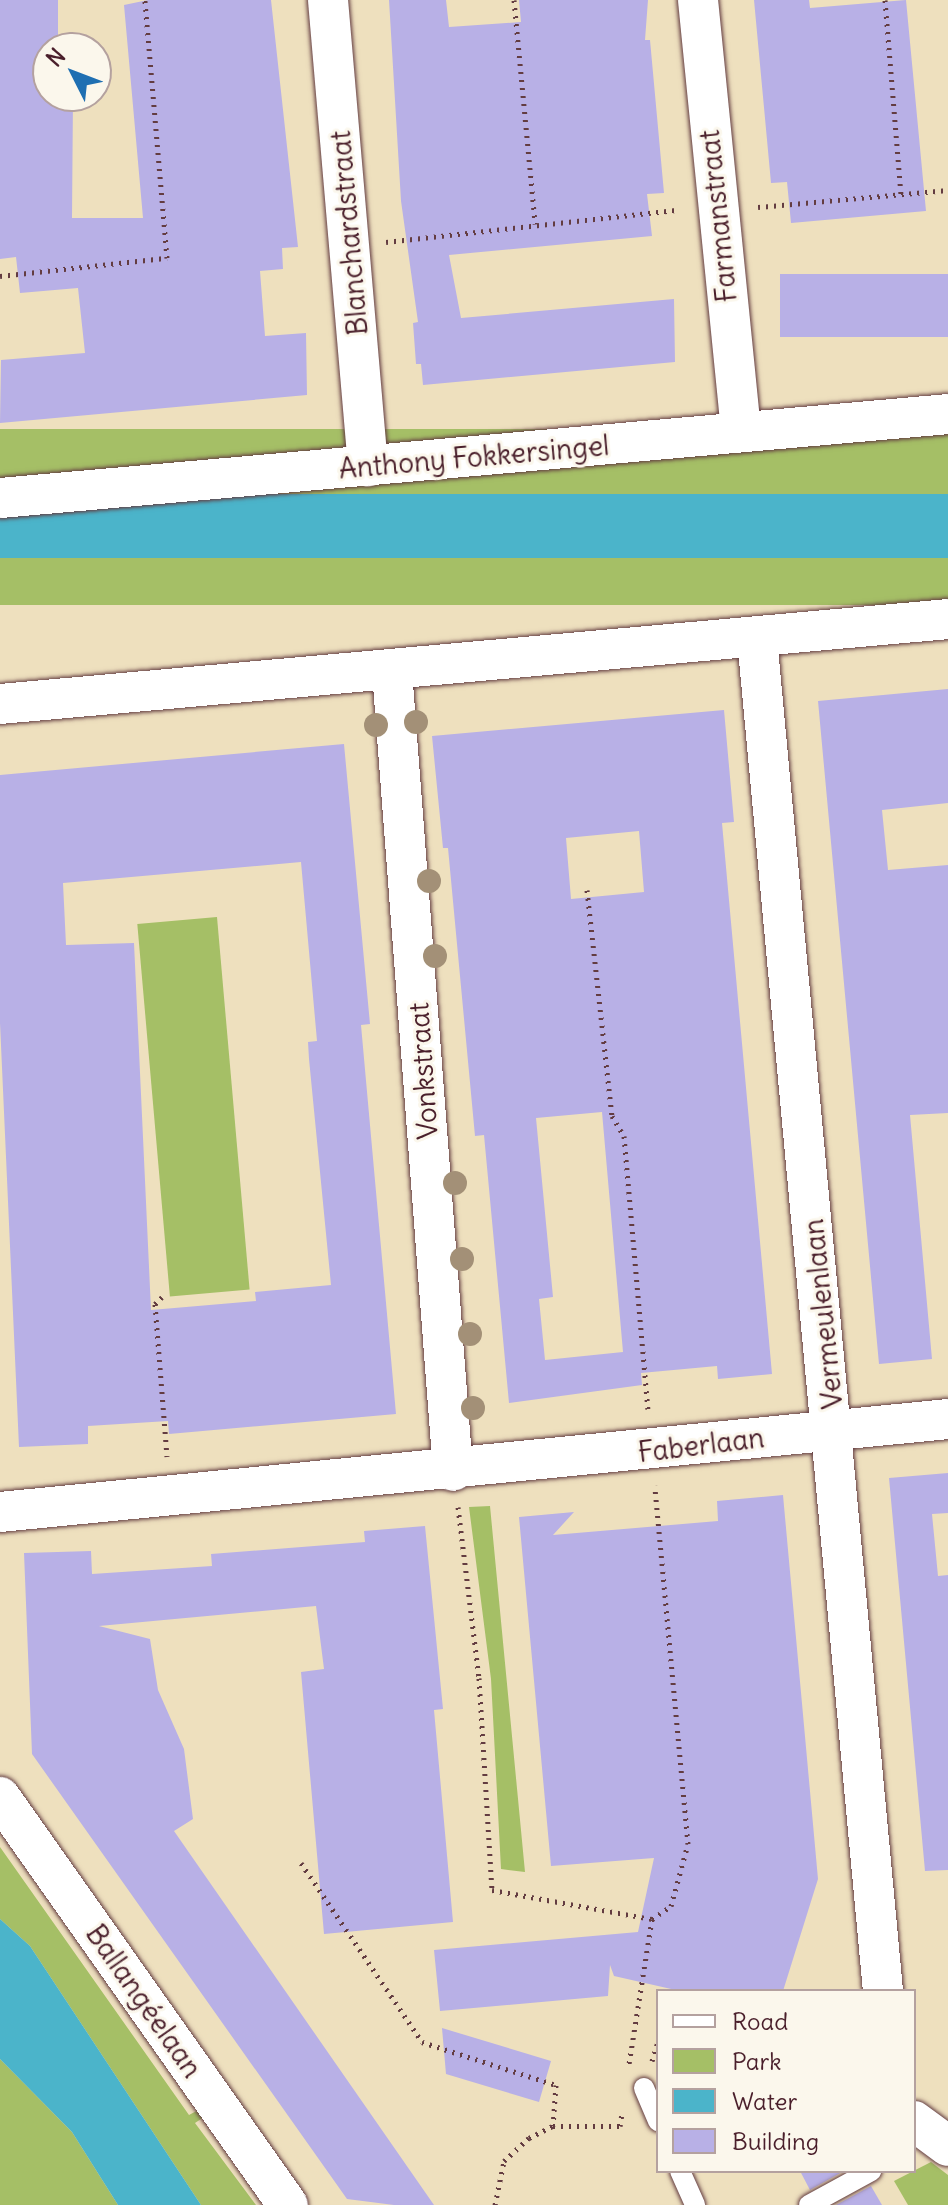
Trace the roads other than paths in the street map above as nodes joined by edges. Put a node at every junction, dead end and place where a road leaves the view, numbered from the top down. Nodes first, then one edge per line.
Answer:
1 (328, 0) edge
2 (698, 0) edge
3 (948, 414) edge
4 (741, 431) junction
5 (368, 466) junction
6 (0, 498) edge
7 (948, 619) edge
8 (757, 638) junction
9 (392, 671) junction
10 (0, 704) edge
11 (948, 1419) edge
12 (834, 1429) junction
13 (453, 1471) junction
14 (0, 1512) edge
15 (0, 1797) edge
16 (883, 1989) edge
17 (634, 2092) road end
18 (656, 2119) edge
19 (681, 2173) edge
20 (867, 2173) edge
21 (288, 2205) edge
22 (695, 2205) edge
23 (809, 2205) edge

1 - 5 street, Blanchardstraat
2 - 4 street, Farmanstraat
3 - 4 street, Anthony Fokkersingel
4 - 5 street, Anthony Fokkersingel
5 - 6 street, Anthony Fokkersingel
7 - 8 street
8 - 9 street
8 - 12 street, Vermeulenlaan
9 - 10 street
9 - 13 street, Vonkstraat
11 - 12 street, Faberlaan
12 - 13 street, Faberlaan
12 - 16 street, Vermeulenlaan
13 - 14 street, Faberlaan
15 - 21 street, Ballangéelaan
17 - 18 lane
19 - 22 lane
20 - 23 lane

